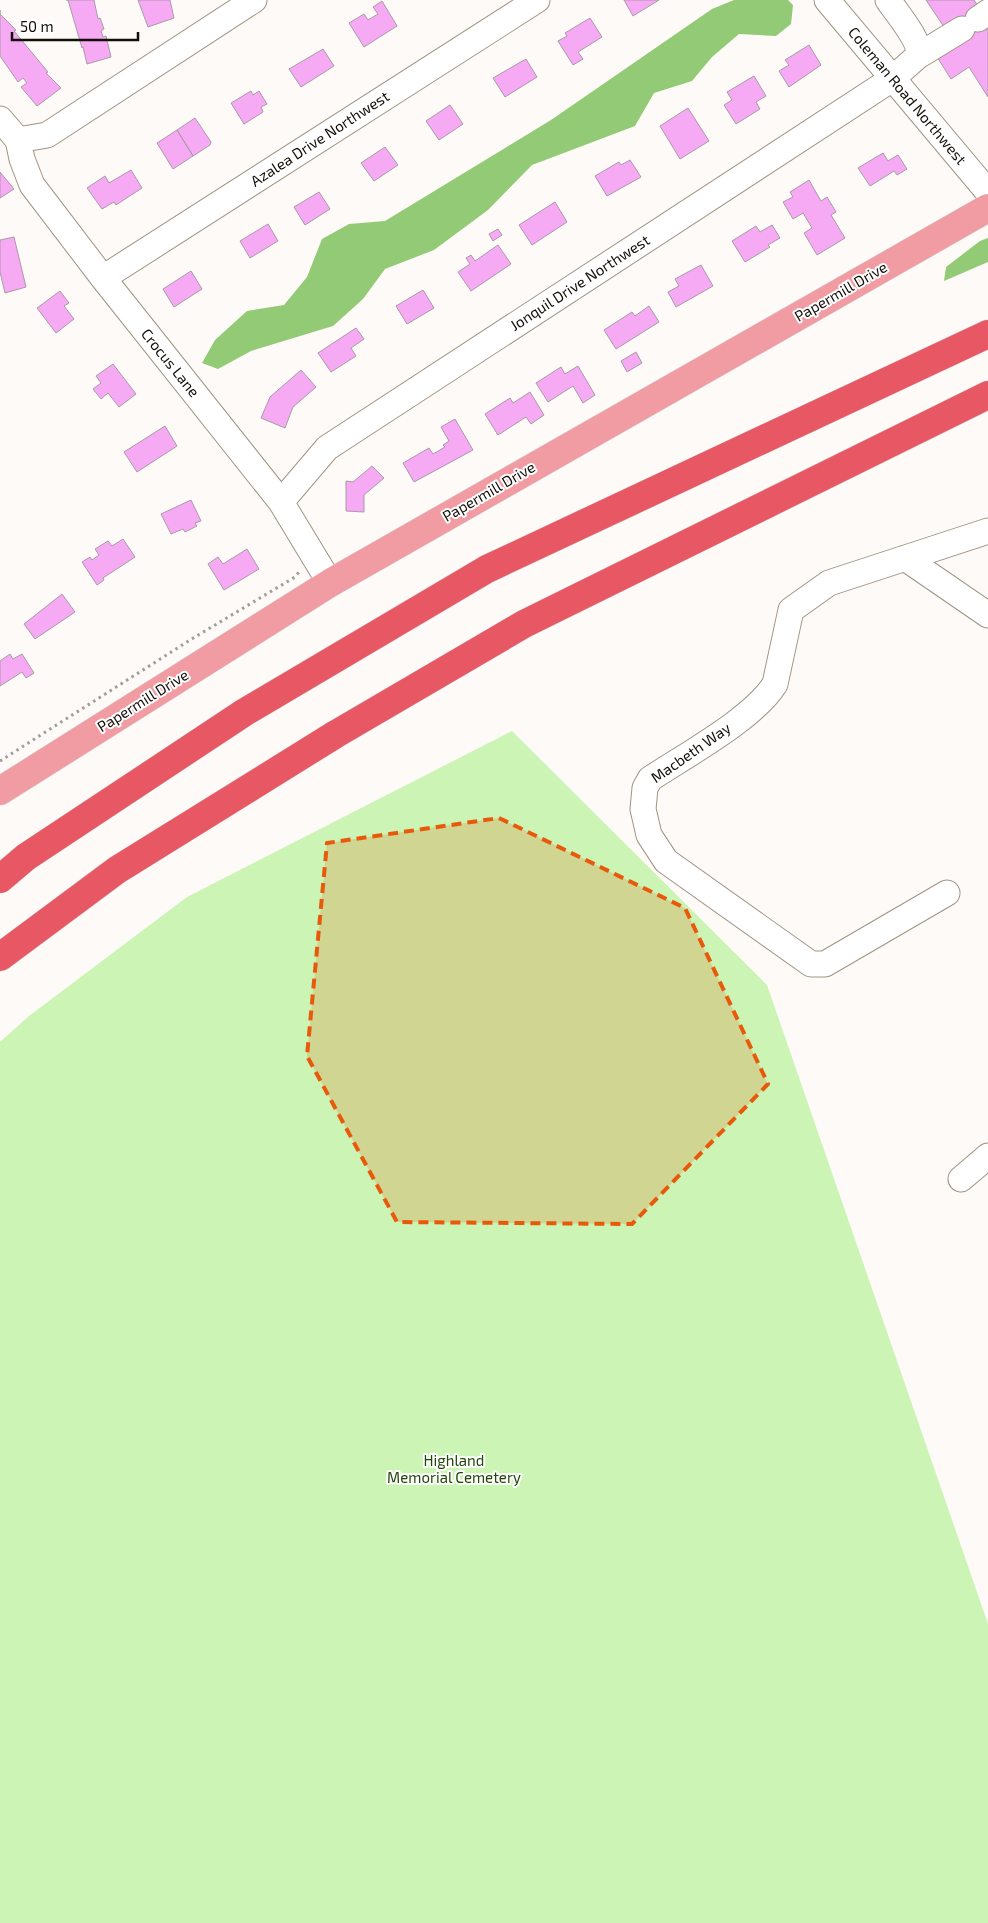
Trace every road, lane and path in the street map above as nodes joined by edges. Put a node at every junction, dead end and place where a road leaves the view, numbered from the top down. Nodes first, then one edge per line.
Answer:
1 (254, 0) edge
2 (537, 0) edge
3 (827, 0) edge
4 (888, 0) edge
5 (976, 20) edge
6 (918, 56) junction
7 (892, 79) junction
8 (0, 119) edge
9 (18, 140) junction
10 (988, 192) edge
11 (988, 208) edge
12 (103, 278) junction
13 (988, 334) edge
14 (988, 394) edge
15 (282, 502) junction
16 (988, 531) edge
17 (909, 556) junction
18 (330, 583) junction
19 (988, 615) edge
20 (0, 791) edge
21 (0, 879) edge
22 (947, 893) dead end
23 (0, 957) edge
24 (988, 1156) edge
25 (961, 1179) dead end

1 - 9 street
2 - 12 street, Azalea Drive Northwest
3 - 7 street, Coleman Road Northwest
4 - 6 street
5 - 6 street, Jonquil Drive Northwest
6 - 7 street, Jonquil Drive Northwest
7 - 10 street, Coleman Road Northwest
7 - 15 street, Jonquil Drive Northwest
8 - 9 street, Crocus Lane
9 - 12 street, Crocus Lane
11 - 18 main road, Papermill Drive
12 - 15 street, Crocus Lane
13 - 21 highway
14 - 23 highway
15 - 18 street, Crocus Lane
16 - 17 street, Macbeth Way
17 - 19 street
17 - 22 street, Macbeth Way
18 - 20 main road, Papermill Drive
24 - 25 street

